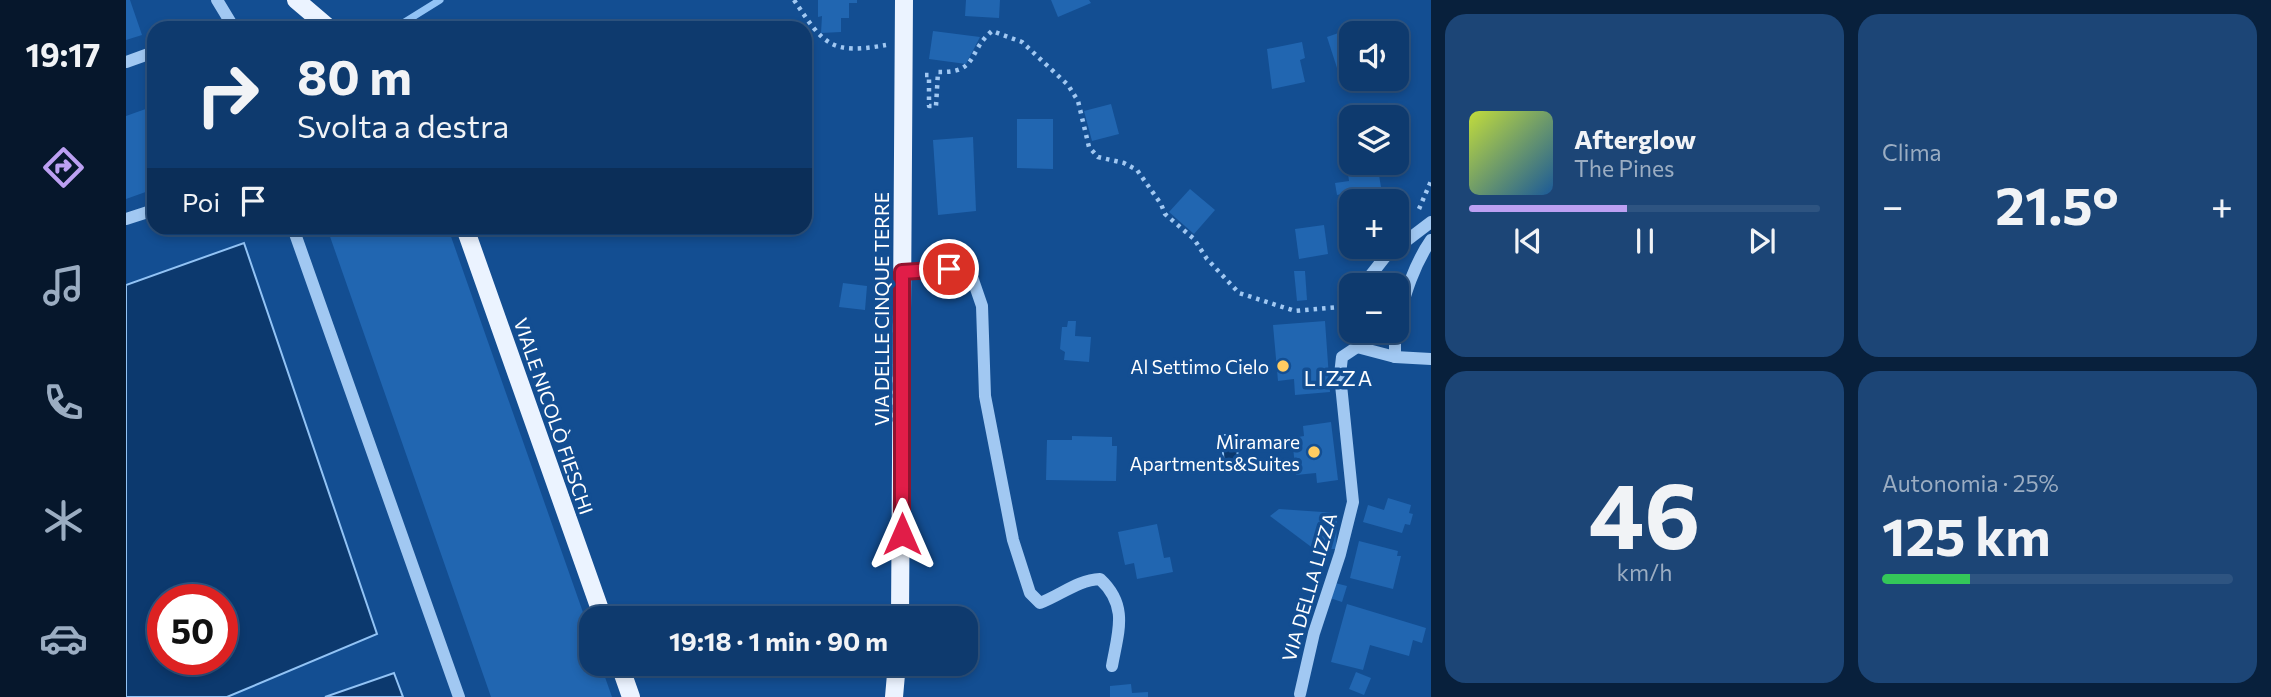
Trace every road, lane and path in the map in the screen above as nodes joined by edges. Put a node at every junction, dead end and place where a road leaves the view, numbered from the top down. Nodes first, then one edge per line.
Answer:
1 (217, 0) edge
2 (296, 0) edge
3 (794, 0) edge
4 (904, 0) edge
5 (229, 21) edge
6 (321, 21) edge
7 (808, 21) edge
8 (812, 27) edge
9 (861, 50) dead end
10 (147, 54) edge
11 (126, 62) edge
12 (925, 75) dead end
13 (147, 212) edge
14 (126, 219) edge
15 (1431, 222) edge
16 (295, 235) edge
17 (467, 235) edge
18 (1431, 240) edge
19 (902, 272) junction
20 (1372, 273) edge
21 (1409, 282) edge
22 (1339, 307) edge
23 (1356, 343) edge
24 (1395, 343) edge
25 (1357, 347) junction
26 (1395, 357) junction
27 (1431, 359) edge
28 (599, 606) edge
29 (901, 606) edge
30 (1112, 666) dead end
31 (624, 676) edge
32 (896, 676) edge
33 (1300, 694) dead end
34 (459, 697) edge
35 (631, 697) edge
36 (894, 697) edge

1 - 5 street
2 - 6 main road
3 - 7 path
4 - 19 main road, VIA DELLE CINQUE TERRE
8 - 9 path
10 - 11 street
12 - 22 path
13 - 14 street
15 - 20 street
16 - 34 street
17 - 28 main road, VIALE NICOLÒ FIESCHI
18 - 21 street
19 - 29 main road, VIA DELLE CINQUE TERRE
19 - 30 street
23 - 25 street
24 - 26 street
25 - 26 street
25 - 33 street, VIA DELLA LIZZA
26 - 27 street
31 - 35 main road
32 - 36 main road

